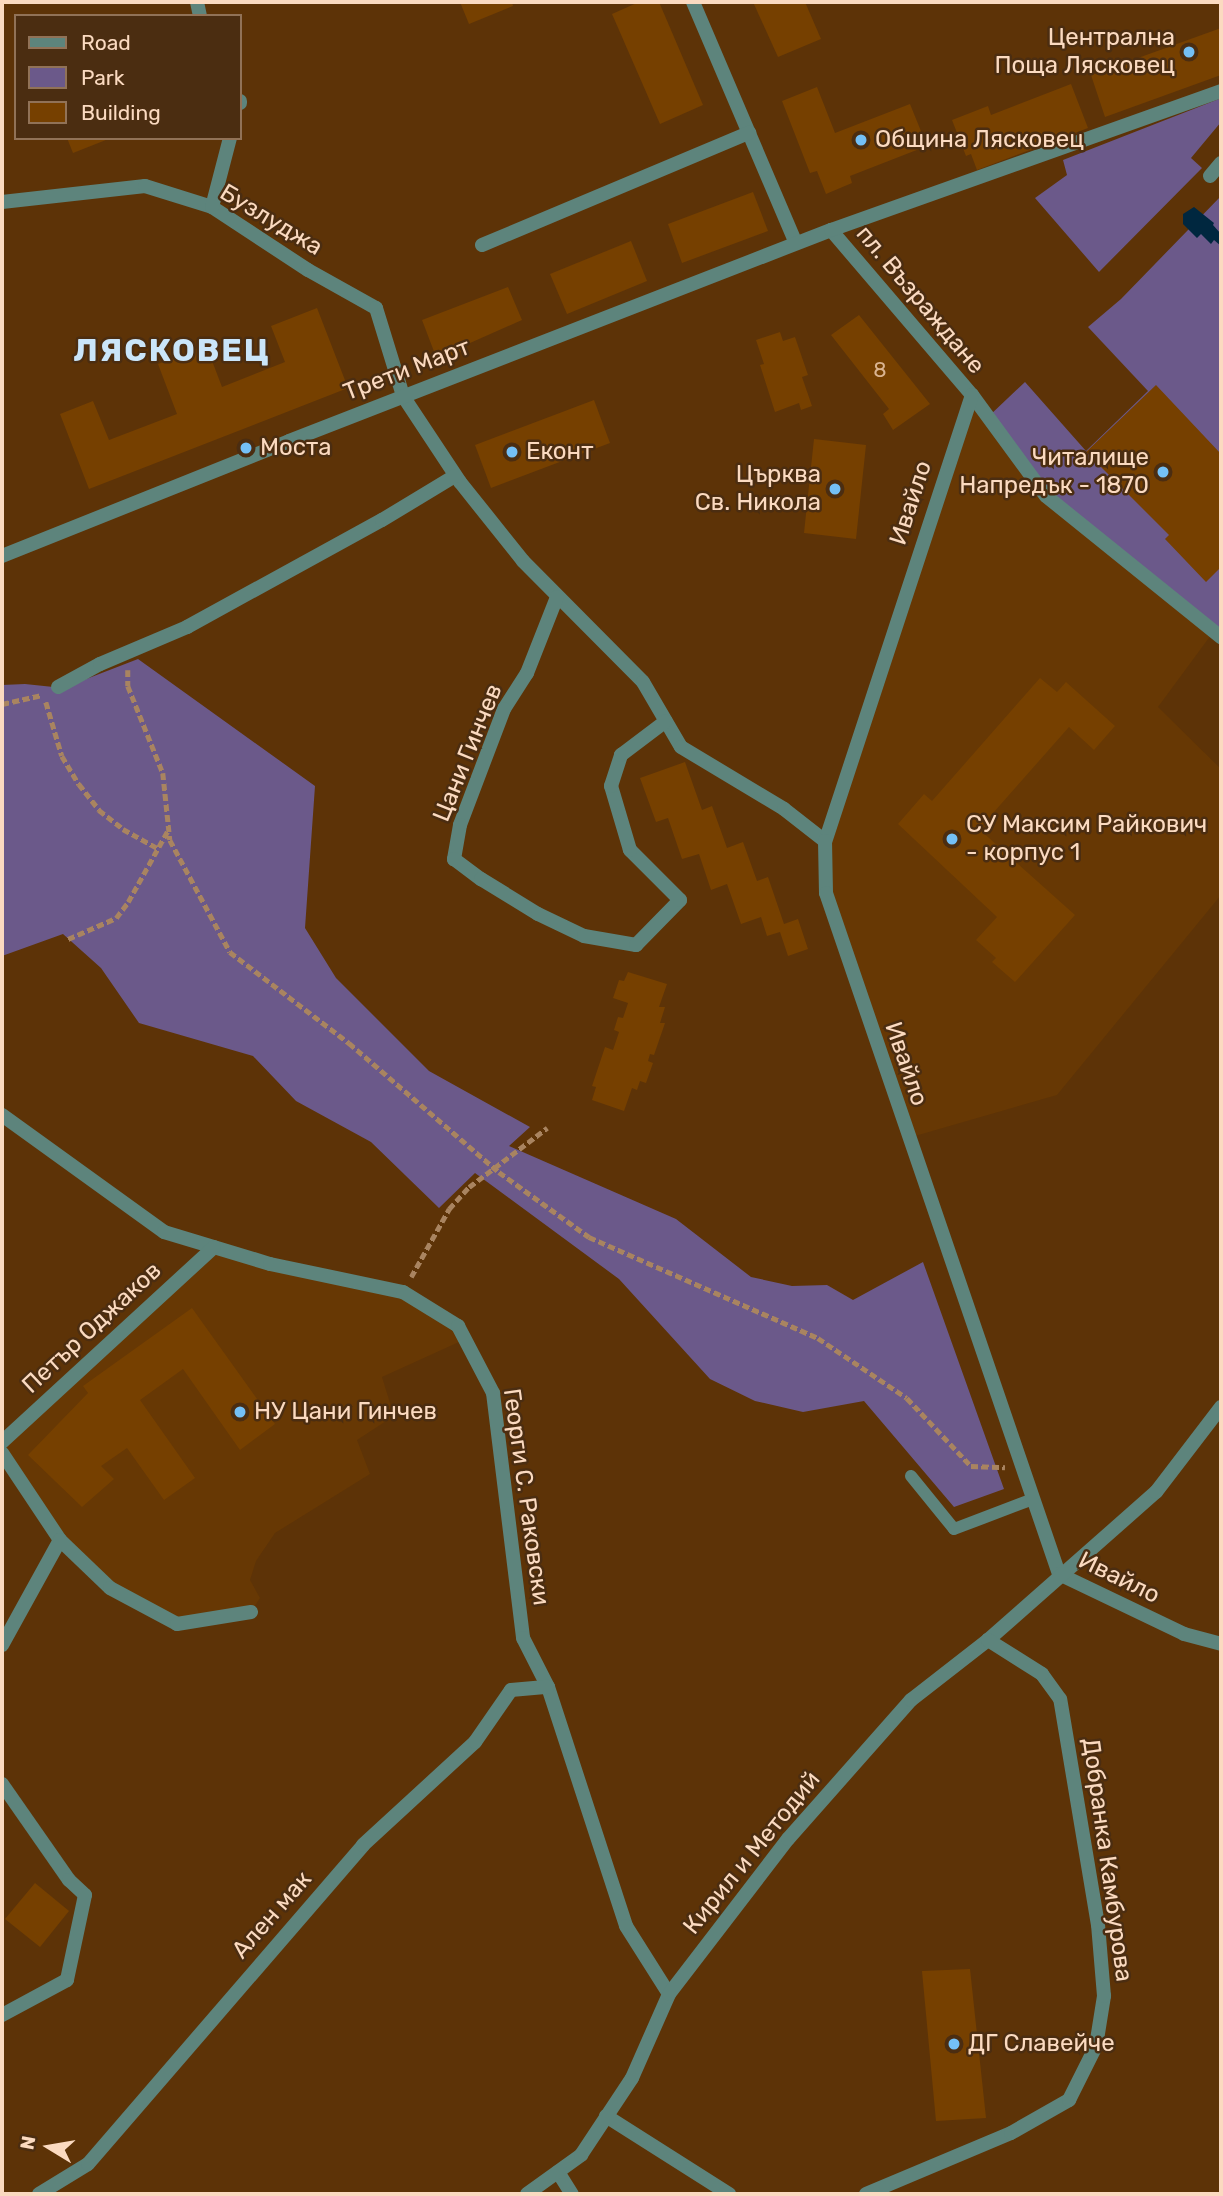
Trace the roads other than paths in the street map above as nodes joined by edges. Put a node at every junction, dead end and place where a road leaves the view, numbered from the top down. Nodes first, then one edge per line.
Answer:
1 (693, 2) edge
2 (1221, 91) edge
3 (749, 132) junction
4 (229, 140) edge
5 (1221, 163) edge
6 (1210, 176) dead end
7 (2, 202) edge
8 (212, 207) junction
9 (831, 230) junction
10 (796, 243) junction
11 (482, 245) dead end
12 (403, 396) junction
13 (972, 396) junction
14 (455, 476) junction
15 (2, 556) edge
16 (557, 597) junction
17 (1221, 637) edge
18 (58, 687) road end
19 (666, 721) junction
20 (825, 841) junction
21 (2, 1115) edge
22 (214, 1247) junction
23 (1221, 1407) edge
24 (1216, 1424) edge
25 (2, 1442) edge
26 (2, 1453) edge
27 (911, 1476) dead end
28 (1033, 1499) junction
29 (60, 1540) junction
30 (1059, 1574) junction
31 (251, 1612) dead end
32 (988, 1640) junction
33 (1221, 1644) edge
34 (2, 1645) edge
35 (548, 1687) junction
36 (2, 1784) edge
37 (669, 1994) junction
38 (2, 2015) edge
39 (606, 2116) junction
40 (558, 2172) junction
41 (39, 2194) edge
42 (527, 2194) edge
43 (572, 2194) edge
44 (729, 2194) edge
45 (866, 2194) edge

1 - 3 street
2 - 9 street, пл. Възраждане
3 - 10 street
3 - 11 street
4 - 8 street
5 - 6 street
7 - 8 street, Бузлуджа
8 - 12 street, Бузлуджа
9 - 10 street, Трети Март
9 - 13 street, пл. Възраждане
10 - 12 street, Трети Март
12 - 14 street
12 - 15 street, Трети Март
13 - 17 street, пл. Възраждане
13 - 20 street, Ивайло
14 - 16 street
14 - 18 street
16 - 19 street
16 - 19 street, Цани Гинчев
19 - 20 street
20 - 28 street, Ивайло
21 - 22 street, Георги С. Раковски
22 - 25 street, Петър Оджаков
22 - 35 street, Георги С. Раковски
23 - 24 street, Кирил и Методий
24 - 30 street, Кирил и Методий
26 - 29 street
27 - 28 lane
28 - 30 street, Ивайло
29 - 31 street
29 - 34 street
30 - 32 street, Кирил и Методий
30 - 33 street, Ивайло
32 - 37 street, Кирил и Методий
32 - 45 street, Добранка Камбурова
35 - 37 street, Георги С. Раковски
35 - 41 street, Ален мак
36 - 38 street
37 - 39 street, Кирил и Методий
39 - 40 street, Кирил и Методий
39 - 44 street
40 - 42 street, Кирил и Методий
40 - 43 street

